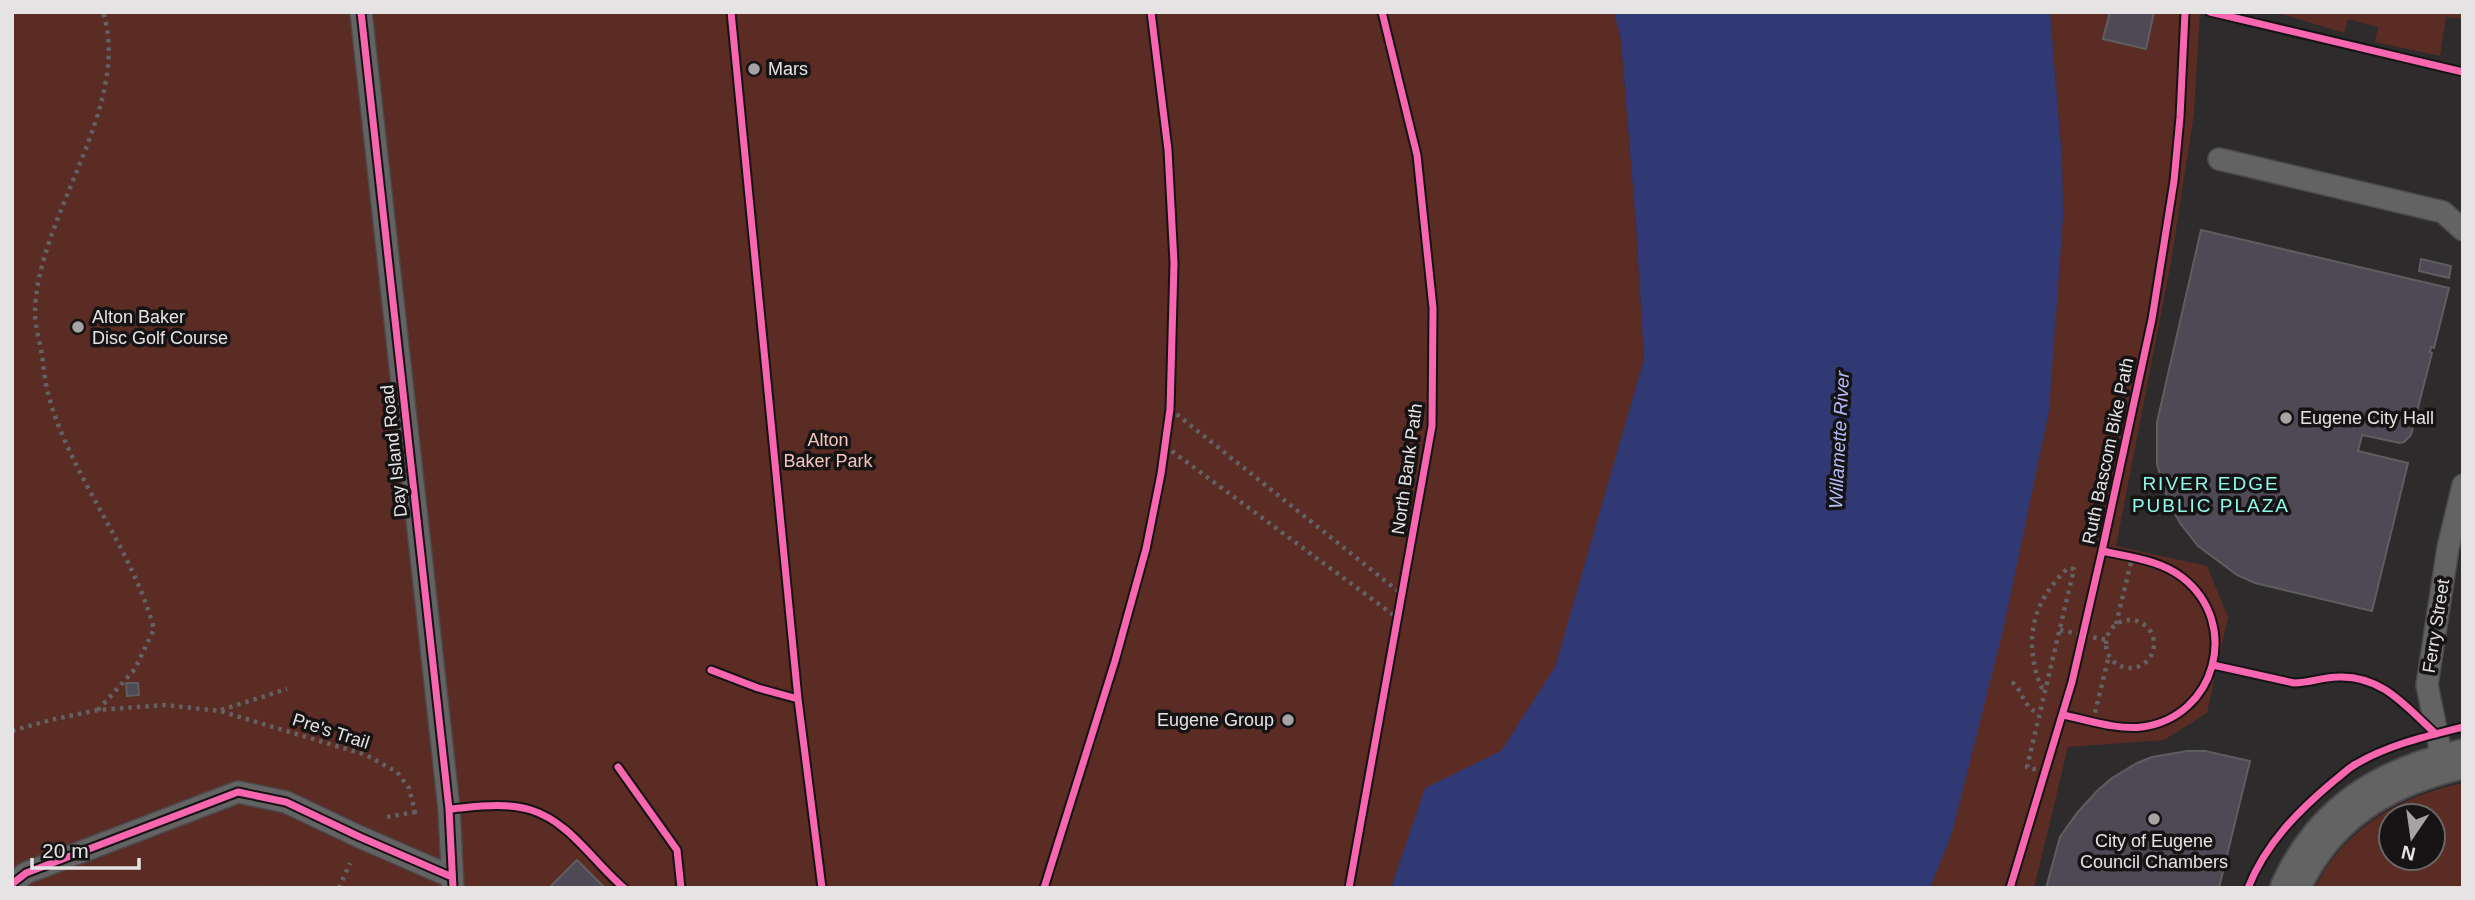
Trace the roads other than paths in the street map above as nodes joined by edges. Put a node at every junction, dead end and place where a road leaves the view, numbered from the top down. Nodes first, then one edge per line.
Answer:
1 (361, 12) edge
2 (2219, 159) dead end
3 (2463, 230) edge
4 (2463, 485) edge
5 (2453, 761) edge
6 (453, 882) edge
7 (12, 884) edge
8 (2290, 888) edge

1 - 6 lane, Day Island Road
2 - 3 lane
4 - 5 lane, Ferry Street
5 - 8 street
6 - 7 lane

